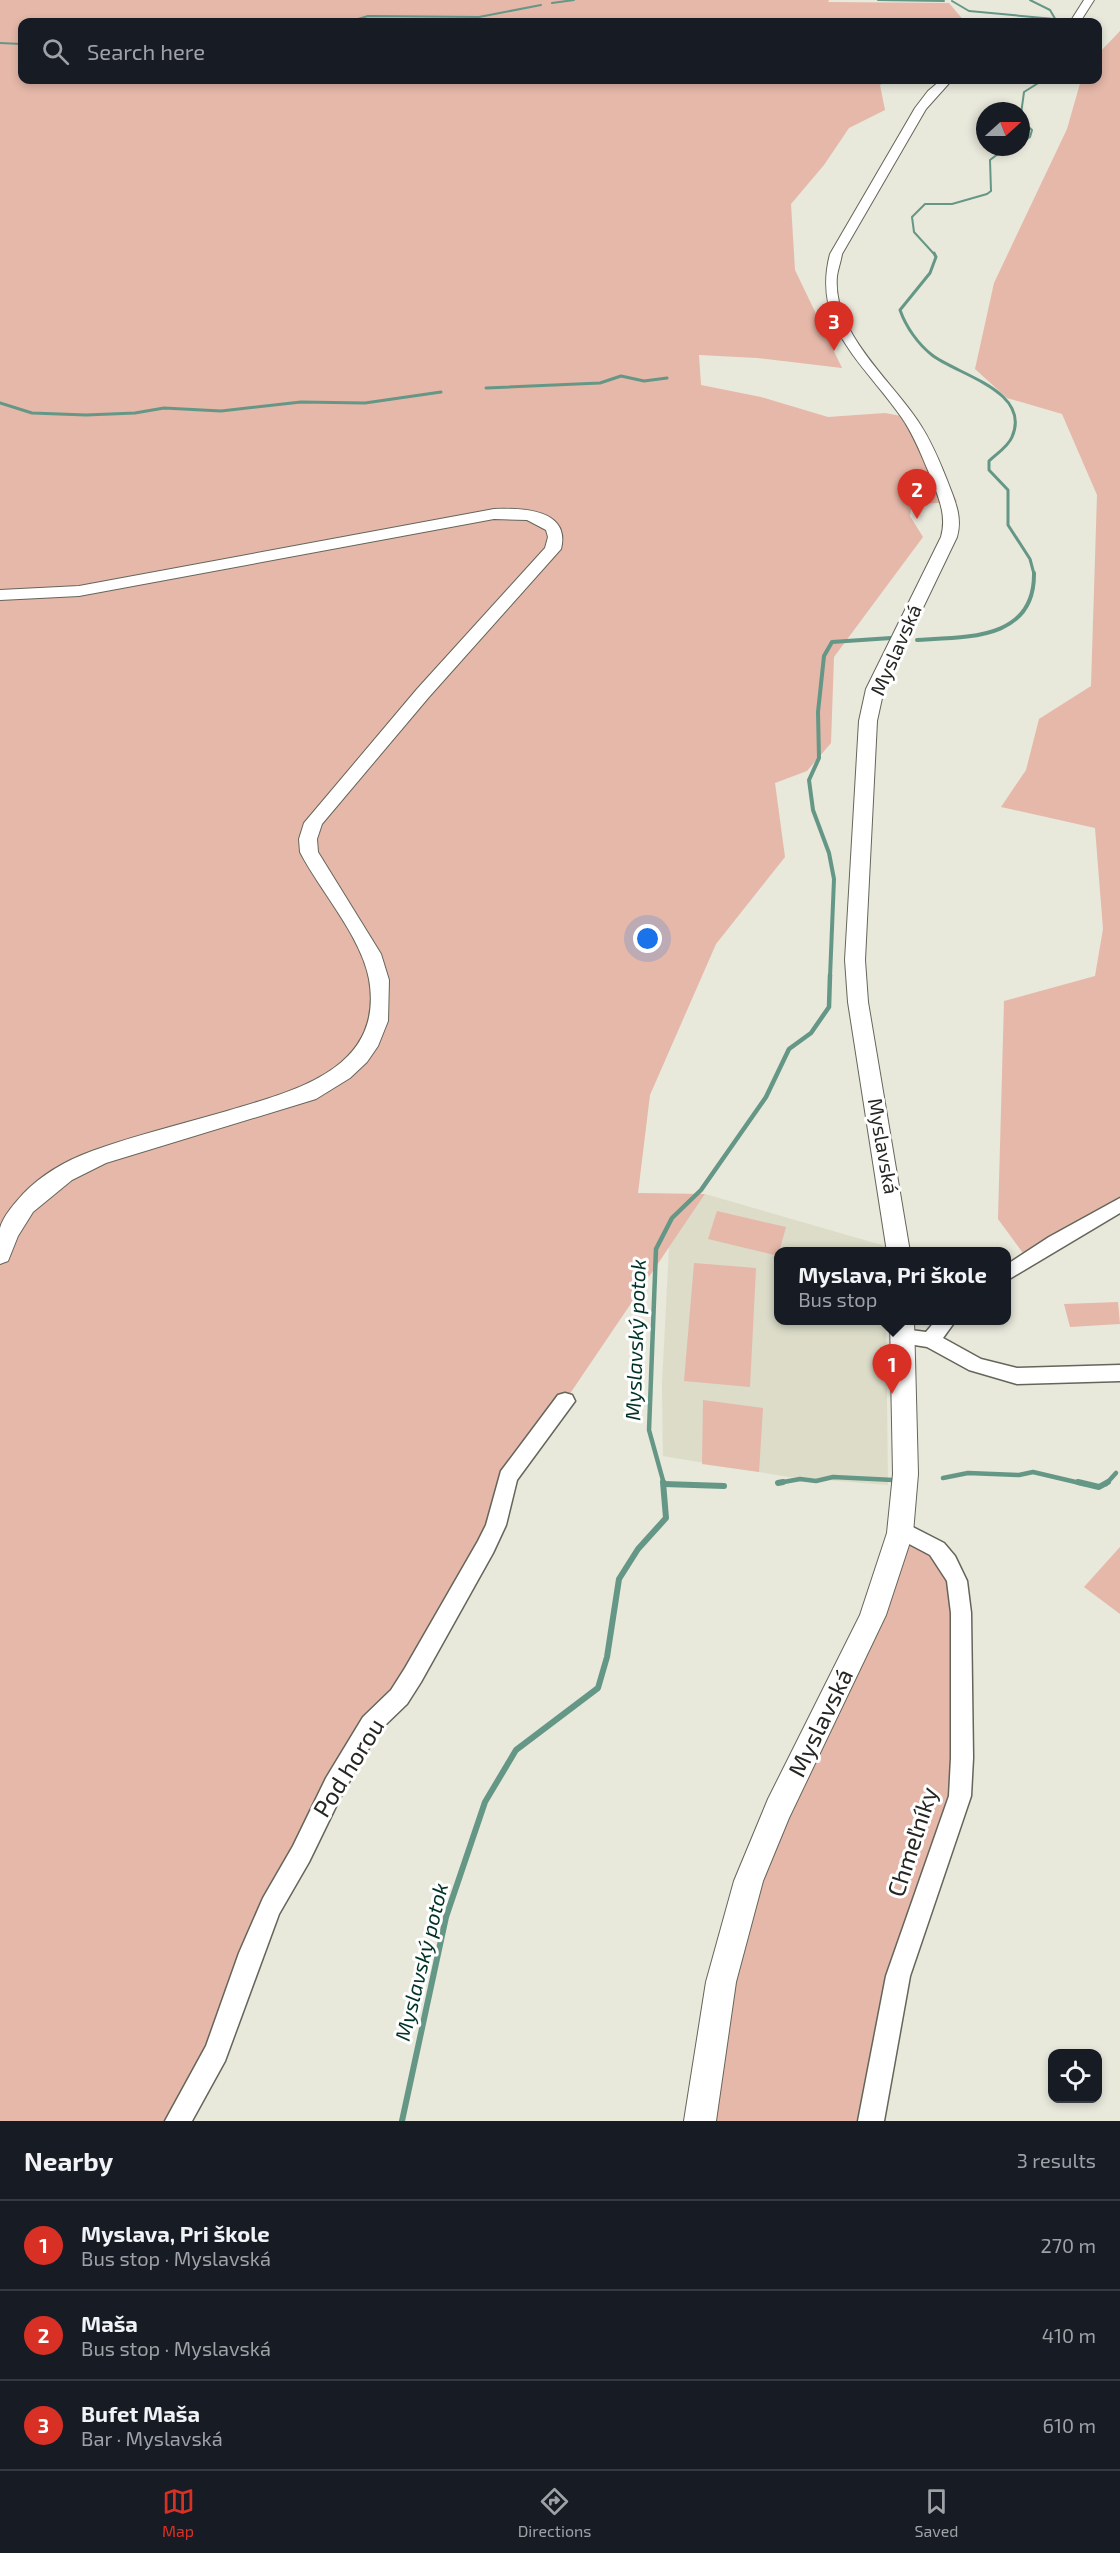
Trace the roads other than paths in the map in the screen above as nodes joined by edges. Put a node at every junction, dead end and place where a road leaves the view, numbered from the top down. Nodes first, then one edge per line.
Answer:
1 (1089, 0) edge
2 (1078, 18) edge
3 (943, 84) edge
4 (0, 595) edge
5 (1120, 1205) edge
6 (898, 1247) edge
7 (0, 1255) edge
8 (1011, 1271) edge
9 (943, 1325) edge
10 (902, 1329) edge
11 (930, 1340) junction
12 (1120, 1373) edge
13 (565, 1401) dead end
14 (901, 1530) junction
15 (178, 2121) edge
16 (700, 2121) edge
17 (871, 2121) edge

1 - 2 street
3 - 6 street, Myslavská
4 - 7 street
5 - 8 street
9 - 11 street
10 - 11 street
10 - 14 street, Myslavská
11 - 12 street
13 - 15 street, Pod horou
14 - 16 street, Myslavská
14 - 17 street, Chmeľníky

